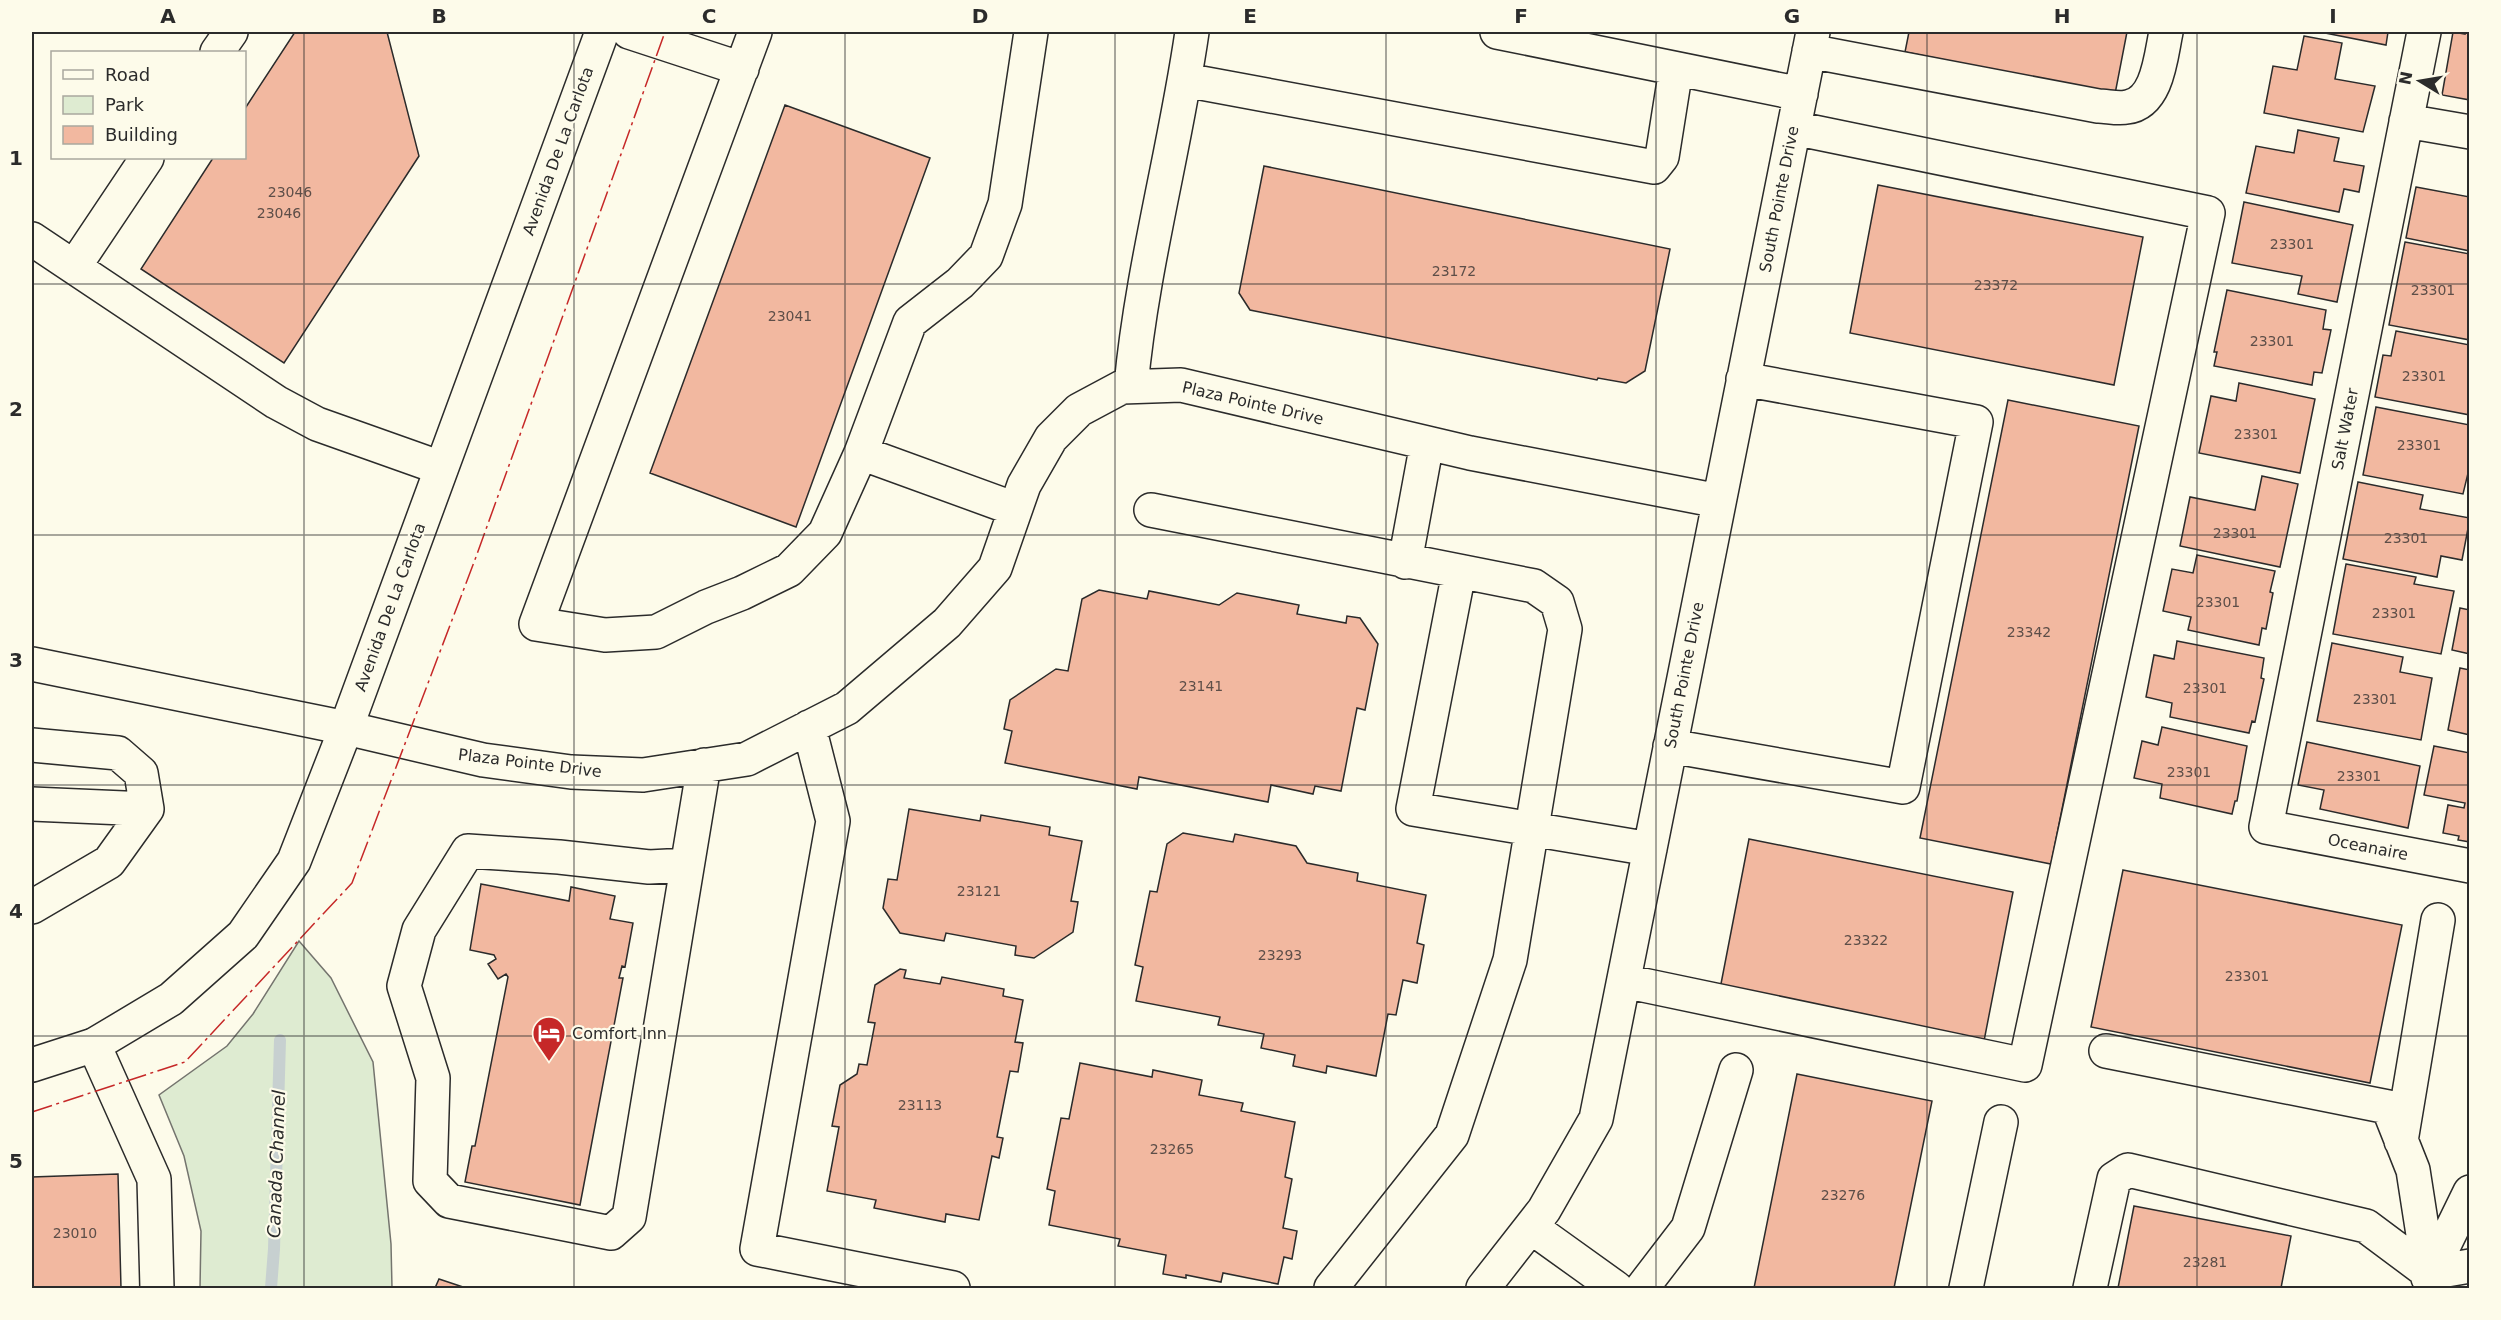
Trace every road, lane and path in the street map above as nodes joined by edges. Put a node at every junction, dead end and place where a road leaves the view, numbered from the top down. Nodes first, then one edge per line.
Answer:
1 (231, 32) edge
2 (602, 32) edge
3 (629, 32) edge
4 (755, 32) edge
5 (1031, 32) edge
6 (1192, 32) edge
7 (1497, 32) edge
8 (2166, 32) edge
9 (2424, 32) edge
10 (1811, 41) edge
11 (218, 51) edge
12 (741, 69) junction
13 (1676, 69) junction
14 (1185, 80) junction
15 (1801, 94) junction
16 (2406, 121) junction
17 (1794, 128) junction
18 (2469, 132) edge
19 (146, 159) edge
20 (32, 239) edge
21 (74, 267) junction
22 (1743, 379) junction
23 (1131, 386) junction
24 (1427, 443) junction
25 (861, 453) junction
26 (441, 468) junction
27 (1719, 501) junction
28 (1016, 509) junction
29 (1151, 510) dead end
30 (1406, 562) junction
31 (1459, 572) junction
32 (32, 664) edge
33 (346, 728) junction
34 (809, 728) junction
35 (32, 745) edge
36 (1670, 746) junction
37 (704, 765) junction
38 (32, 804) edge
39 (147, 809) junction
40 (2266, 827) joint
41 (1532, 830) junction
42 (1650, 849) junction
43 (687, 865) junction
44 (2469, 866) edge
45 (32, 907) edge
46 (2438, 920) dead end
47 (1624, 981) junction
48 (94, 1045) junction
49 (2106, 1051) dead end
50 (32, 1065) edge
51 (1736, 1070) dead end
52 (2001, 1122) dead end
53 (2401, 1141) junction
54 (2469, 1192) edge
55 (1531, 1227) junction
56 (2469, 1266) edge
57 (2427, 1281) edge
58 (157, 1288) edge
59 (953, 1288) edge
60 (1331, 1288) edge
61 (1483, 1288) edge
62 (1616, 1288) edge
63 (1642, 1288) edge
64 (1966, 1288) edge
65 (2090, 1288) edge

1 - 11 street
2 - 26 street, Avenida De La Carlota
3 - 12 street
4 - 12 street
5 - 25 street
6 - 14 street
7 - 13 street
8 - 10 street
9 - 16 street, Salt Water
10 - 15 street, South Pointe Drive
12 - 25 street
13 - 14 street
13 - 15 street
14 - 23 street
15 - 17 street, South Pointe Drive
16 - 18 street
16 - 40 street, Salt Water
17 - 22 street, South Pointe Drive
17 - 47 street
19 - 21 street
20 - 21 street
21 - 26 street
22 - 27 street, South Pointe Drive
22 - 36 street
23 - 24 street, Plaza Pointe Drive
23 - 28 street, Plaza Pointe Drive
24 - 27 street, Plaza Pointe Drive
24 - 30 street
25 - 28 street
26 - 33 street, Avenida De La Carlota
27 - 36 street, South Pointe Drive
28 - 34 street, Plaza Pointe Drive
29 - 30 street
30 - 31 street
31 - 41 street
31 - 41 street
32 - 33 street, Plaza Pointe Drive
33 - 37 street, Plaza Pointe Drive
33 - 48 street, Avenida De La Carlota
34 - 37 street, Plaza Pointe Drive
34 - 59 street
35 - 39 street
36 - 42 street, South Pointe Drive
37 - 43 street
38 - 39 street
39 - 45 street
40 - 44 street, Oceanaire
41 - 42 street
41 - 60 street
42 - 47 street, South Pointe Drive
43 - 43 street
46 - 53 street
47 - 55 street, South Pointe Drive
48 - 50 street, Avenida De La Carlota
48 - 58 street
49 - 53 street
51 - 63 street
52 - 64 street
53 - 57 street
54 - 57 street
55 - 61 street, South Pointe Drive
55 - 62 street
56 - 57 street
57 - 65 street

